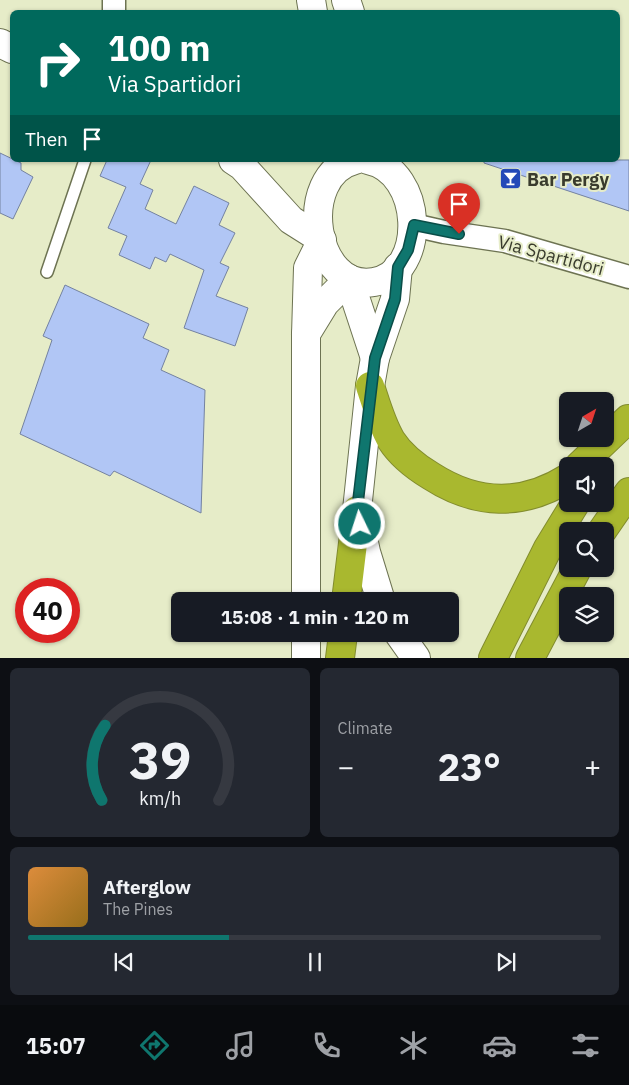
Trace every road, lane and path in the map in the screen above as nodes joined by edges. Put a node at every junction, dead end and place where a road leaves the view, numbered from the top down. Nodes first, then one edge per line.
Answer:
1 (84, 162) edge
2 (236, 162) edge
3 (356, 163) edge
4 (290, 220) junction
5 (414, 225) junction
6 (322, 240) junction
7 (398, 267) junction
8 (308, 268) junction
9 (47, 272) dead end
10 (629, 277) edge
11 (349, 279) junction
12 (306, 335) junction
13 (375, 358) junction
14 (370, 386) junction
15 (629, 418) edge
16 (588, 457) edge
17 (605, 457) edge
18 (559, 482) edge
19 (629, 492) edge
20 (629, 504) edge
21 (357, 510) junction
22 (571, 512) edge
23 (610, 522) edge
24 (613, 522) edge
25 (574, 577) edge
26 (306, 592) edge
27 (347, 592) edge
28 (378, 592) edge
29 (306, 642) edge
30 (341, 642) edge
31 (405, 642) edge
32 (306, 658) edge
33 (340, 658) edge
34 (416, 658) edge
35 (493, 658) edge
36 (530, 658) edge

1 - 9 lane
2 - 4 main road
3 - 5 main road
3 - 6 main road
4 - 6 main road
4 - 8 main road
5 - 7 main road
5 - 10 street, Via Spartidori
6 - 8 main road
6 - 11 main road
7 - 11 main road
7 - 13 main road
8 - 12 main road
11 - 12 main road
11 - 13 main road
12 - 26 main road
13 - 14 main road
14 - 18 highway
14 - 21 main road
15 - 16 highway
15 - 17 highway
19 - 23 highway
20 - 24 highway
21 - 27 highway
21 - 28 main road
22 - 35 highway
25 - 36 highway
29 - 32 main road
30 - 33 highway
31 - 34 main road

